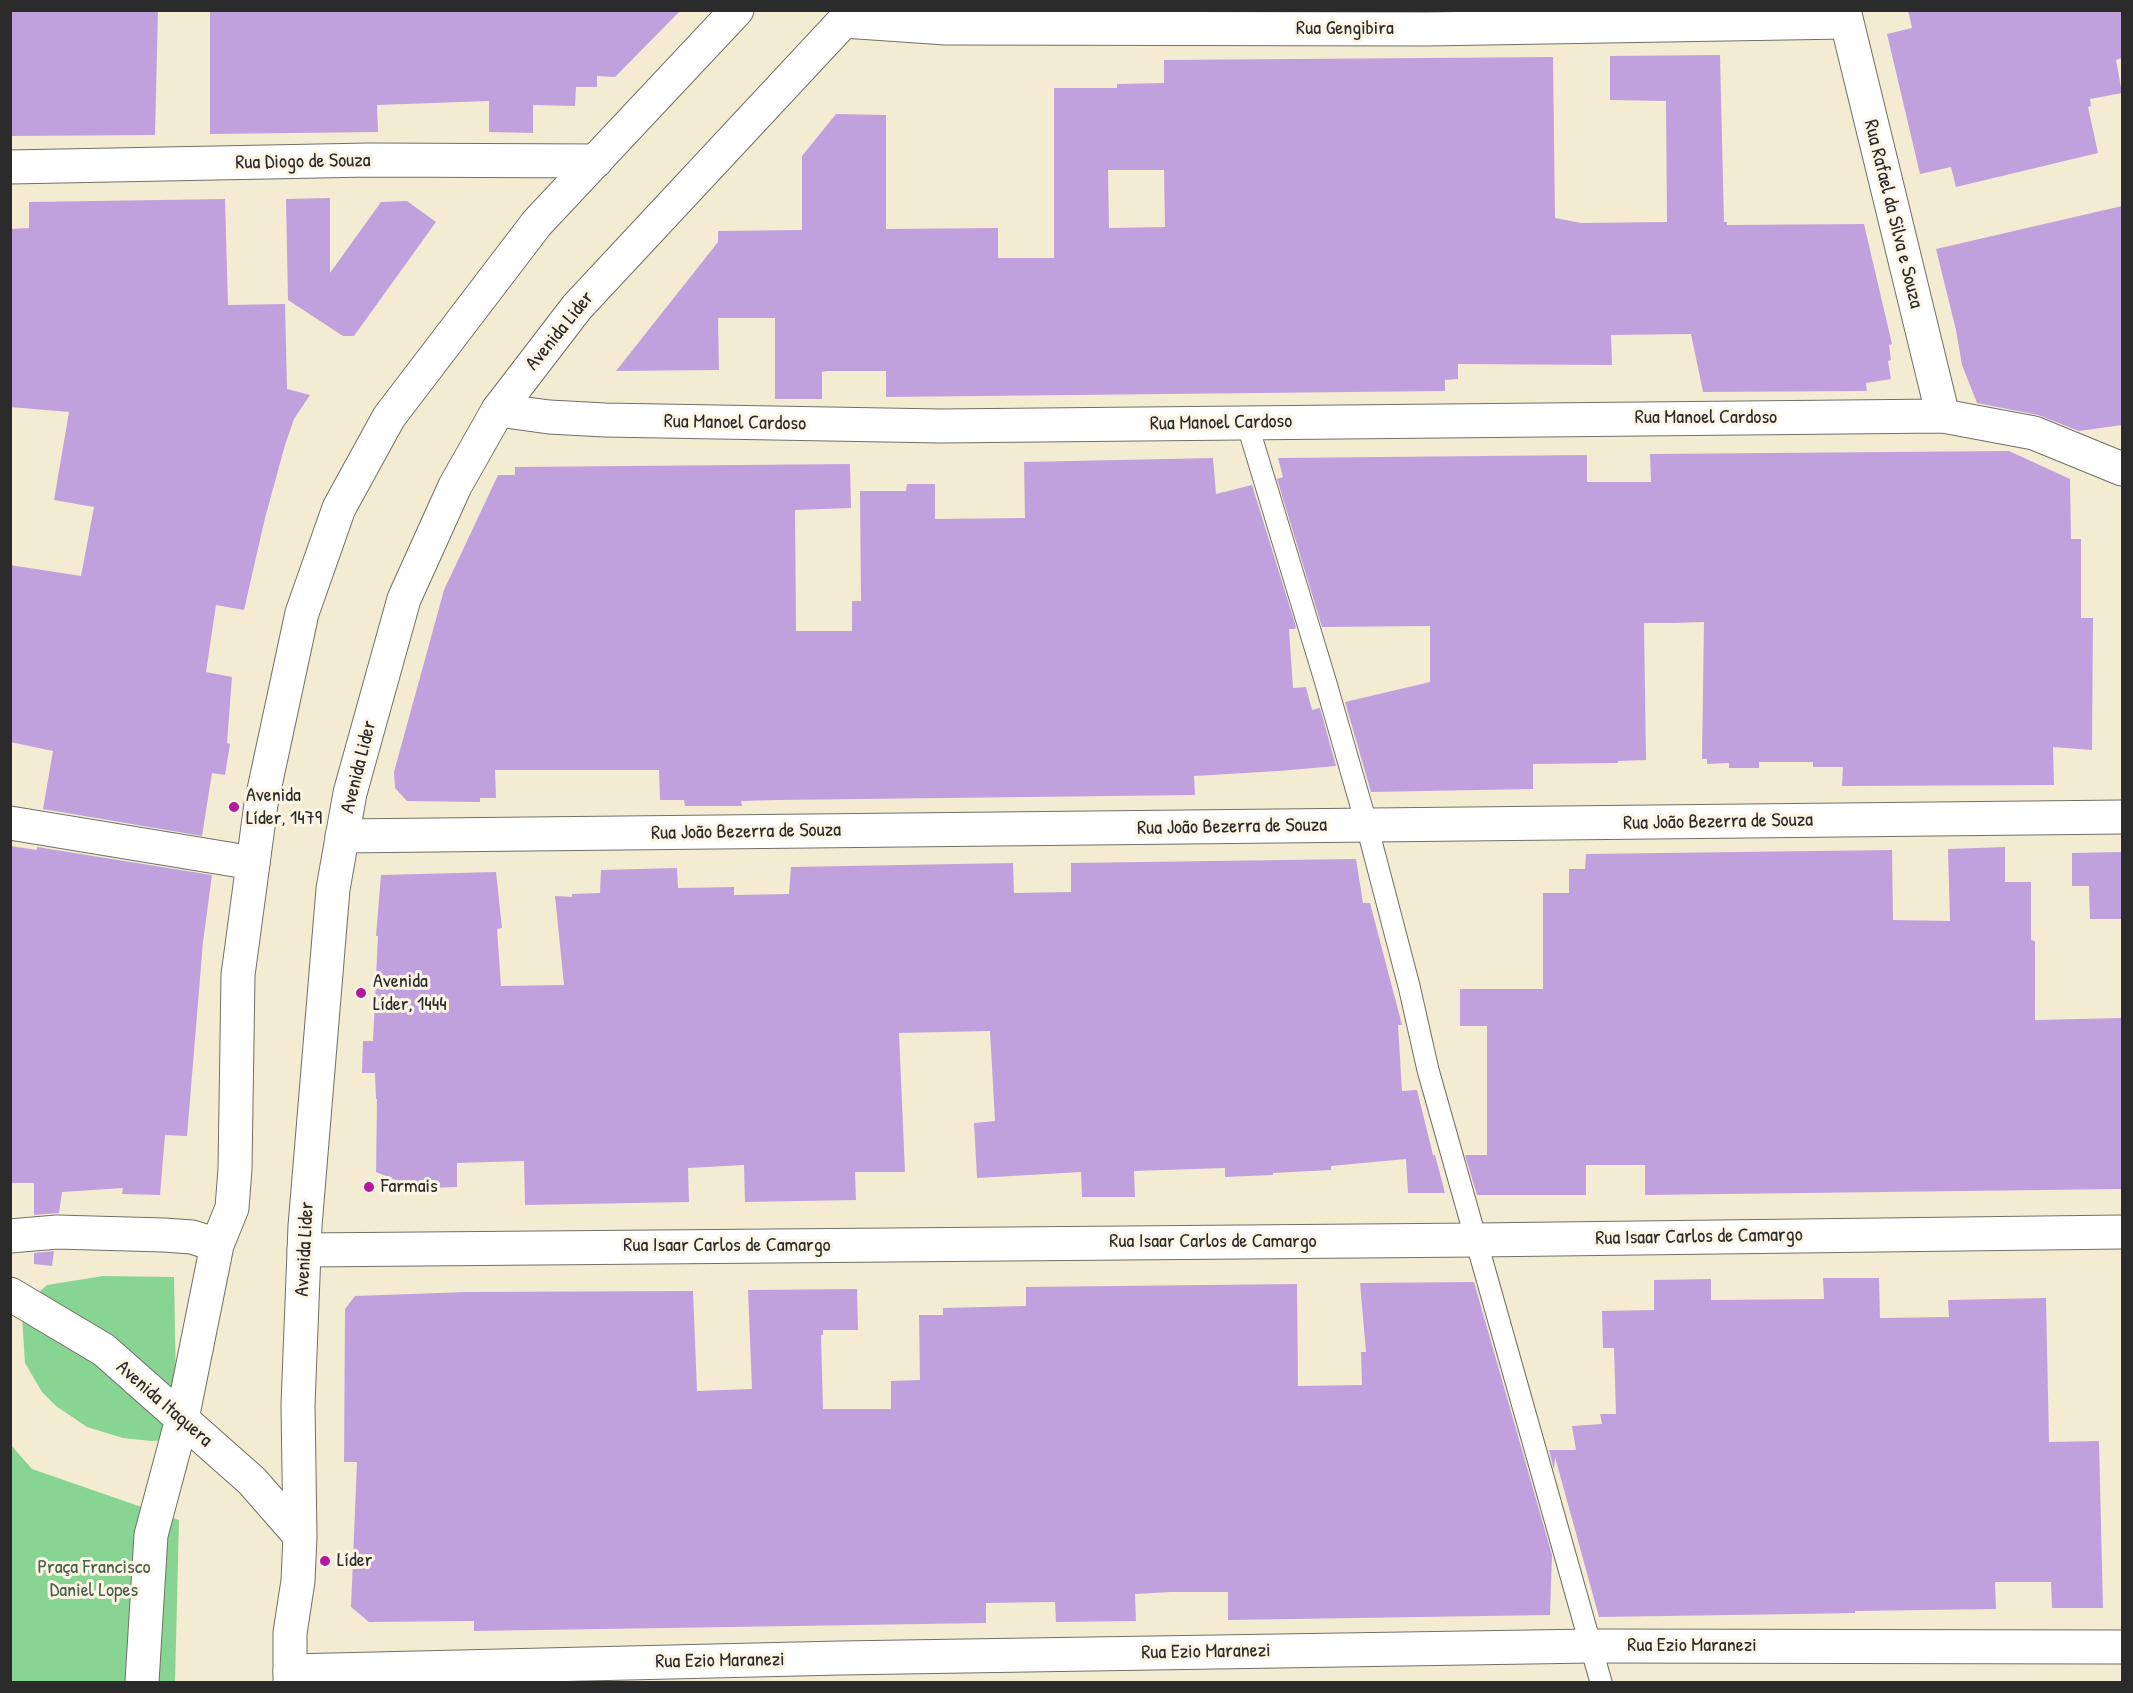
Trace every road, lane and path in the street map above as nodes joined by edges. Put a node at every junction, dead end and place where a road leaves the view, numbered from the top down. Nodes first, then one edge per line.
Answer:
1 (737, 10) edge
2 (849, 16) edge
3 (1845, 16) edge
4 (1430, 20) edge
5 (596, 160) junction
6 (10, 167) edge
7 (498, 410) junction
8 (1943, 417) junction
9 (1247, 423) junction
10 (2122, 469) edge
11 (2122, 817) edge
12 (10, 823) edge
13 (1367, 826) junction
14 (342, 836) junction
15 (253, 863) junction
16 (57, 1232) junction
17 (2122, 1232) edge
18 (10, 1236) edge
19 (1477, 1240) junction
20 (217, 1245) junction
21 (304, 1250) junction
22 (10, 1257) edge
23 (10, 1294) edge
24 (182, 1419) junction
25 (300, 1536) junction
26 (1592, 1646) junction
27 (2122, 1647) edge
28 (290, 1677) edge
29 (142, 1683) edge
30 (1601, 1683) edge

1 - 5 street
2 - 4 street, Rua Gengibira
2 - 7 street, Avenida Lider
3 - 4 street, Rua Gengibira
3 - 8 street, Rua Rafael da Silva e Souza
5 - 6 street, Rua Diogo de Souza
5 - 15 street
7 - 9 street, Rua Manoel Cardoso
7 - 14 street, Avenida Lider
8 - 9 street, Rua Manoel Cardoso
8 - 10 street, Rua Manoel Cardoso
9 - 13 lane
11 - 13 street, Rua João Bezerra de Souza
12 - 15 street
13 - 14 street, Rua João Bezerra de Souza
13 - 19 lane
14 - 21 street, Avenida Lider
15 - 20 street
16 - 18 street
16 - 20 street
16 - 22 street
17 - 19 street, Rua Isaar Carlos de Camargo
19 - 21 street, Rua Isaar Carlos de Camargo
19 - 26 lane
20 - 24 street
21 - 25 street, Avenida Lider
23 - 24 street, Avenida Itaquera
24 - 25 street, Avenida Itaquera
24 - 29 street
25 - 28 street, Avenida Lider
26 - 27 street, Rua Ezio Maranezi
26 - 28 street, Rua Ezio Maranezi
26 - 30 lane

